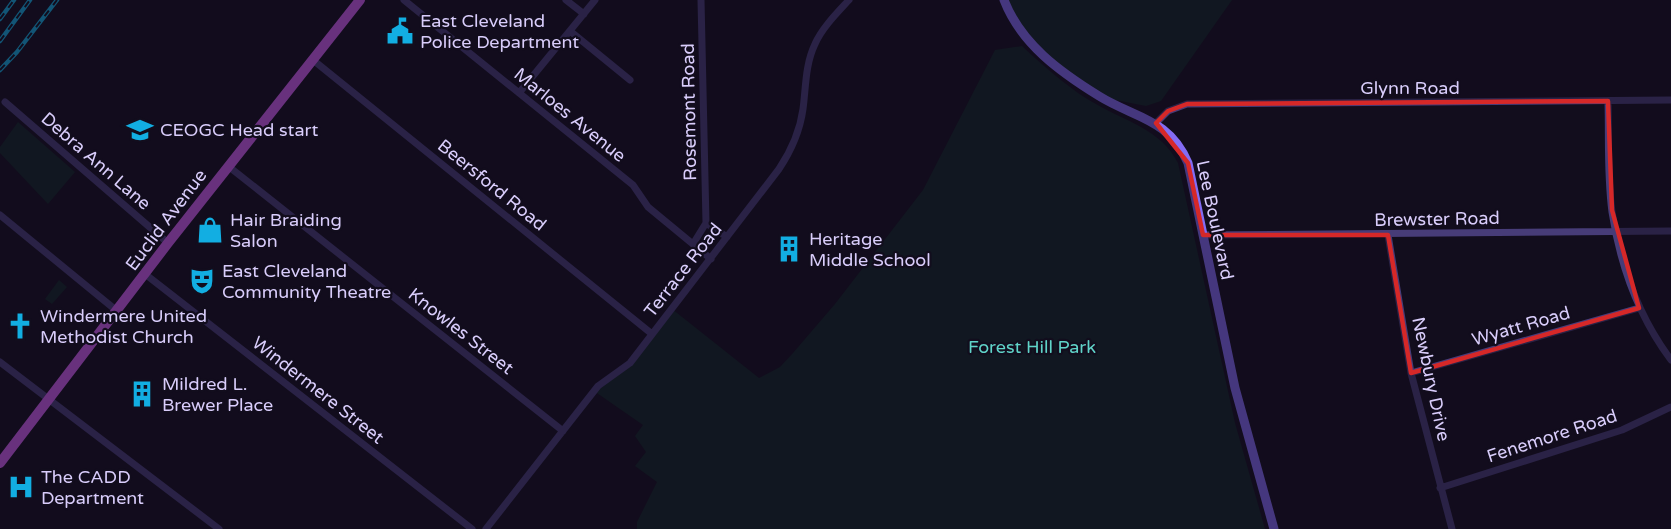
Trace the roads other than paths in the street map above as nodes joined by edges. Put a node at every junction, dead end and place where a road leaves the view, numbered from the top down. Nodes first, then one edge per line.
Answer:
1 (360, 0) edge
2 (404, 0) edge
3 (566, 0) edge
4 (595, 0) edge
5 (701, 0) edge
6 (849, 0) edge
7 (1004, 0) edge
8 (584, 14) junction
9 (570, 31) junction
10 (313, 60) junction
11 (630, 80) dead end
12 (519, 93) junction
13 (1671, 100) edge
14 (1608, 101) junction
15 (5, 102) dead end
16 (1156, 123) junction
17 (228, 166) junction
18 (0, 215) edge
19 (706, 223) junction
20 (1671, 231) edge
21 (1616, 232) junction
22 (1203, 235) junction
23 (1388, 235) junction
24 (727, 237) junction
25 (168, 243) junction
26 (693, 244) junction
27 (711, 260) junction
28 (146, 274) junction
29 (1640, 308) junction
30 (117, 311) junction
31 (652, 334) junction
32 (1671, 360) edge
33 (0, 362) edge
34 (1411, 373) junction
35 (49, 400) junction
36 (1671, 407) edge
37 (563, 431) junction
38 (0, 463) edge
39 (1440, 488) junction
40 (219, 529) edge
41 (472, 529) edge
42 (486, 529) edge
43 (1274, 529) edge
44 (1452, 529) edge

1 - 10 main road, Euclid Avenue
2 - 12 street, Marloes Avenue
3 - 8 street
4 - 8 street
5 - 19 street, Rosemont Road
6 - 24 street, Terrace Road
7 - 16 street, Lee Boulevard
8 - 9 street
9 - 11 street
9 - 12 street
10 - 17 main road, Euclid Avenue
10 - 31 street, Beersford Road
12 - 26 street, Marloes Avenue
13 - 14 street, Glynn Road
14 - 16 street, Glynn Road
14 - 21 street
15 - 25 street, Debra Ann Lane
16 - 22 street, Lee Boulevard
17 - 25 main road, Euclid Avenue
17 - 37 street, Knowles Street
18 - 30 street
19 - 24 street
19 - 26 street
20 - 21 street, Brewster Road
21 - 23 street, Brewster Road
21 - 29 street
22 - 23 street, Brewster Road
22 - 43 street, Lee Boulevard
23 - 34 street, Newbury Drive
24 - 27 street, Terrace Road
25 - 28 main road, Euclid Avenue
26 - 27 street, Marloes Avenue
27 - 31 street, Terrace Road
28 - 30 main road, Euclid Avenue
28 - 41 street, Windermere Street
29 - 32 street
29 - 34 street, Wyatt Road
30 - 35 main road, Euclid Avenue
31 - 37 street, Terrace Road
33 - 35 street
34 - 39 street, Newbury Drive
35 - 38 main road, Euclid Avenue
35 - 40 street
36 - 39 street, Fenemore Road
37 - 42 street, Terrace Road
39 - 44 street, Newbury Drive

